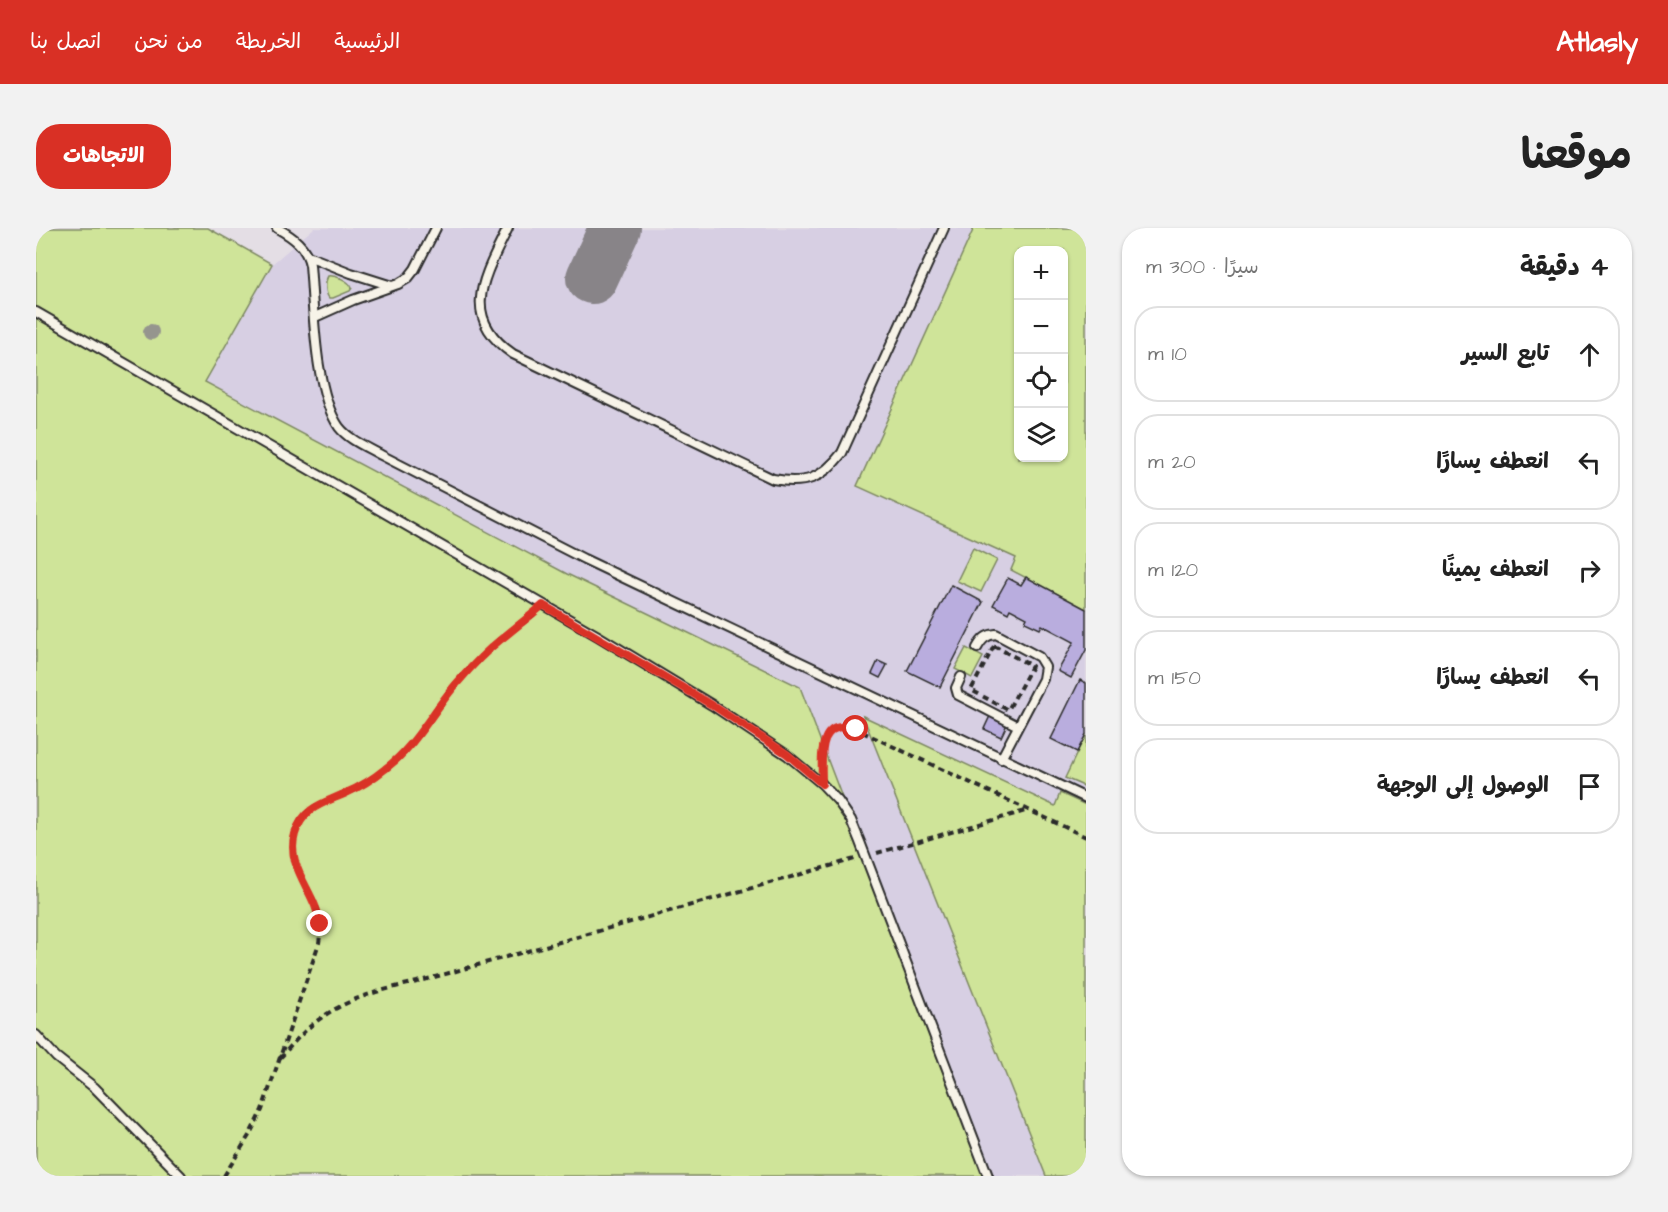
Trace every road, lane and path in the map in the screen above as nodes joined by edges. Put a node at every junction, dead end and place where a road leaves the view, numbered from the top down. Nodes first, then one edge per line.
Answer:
1 (277, 228) edge
2 (436, 228) edge
3 (508, 228) edge
4 (944, 228) edge
5 (308, 256) junction
6 (392, 286) junction
7 (36, 312) edge
8 (315, 317) junction
9 (543, 605) junction
10 (977, 648) dead end
11 (961, 677) dead end
12 (1008, 710) joint
13 (1018, 726) junction
14 (1001, 759) junction
15 (822, 784) junction
16 (1086, 798) edge
17 (1029, 810) junction
18 (1086, 837) edge
19 (866, 856) junction
20 (36, 1035) edge
21 (280, 1058) junction
22 (182, 1176) edge
23 (224, 1176) edge
24 (988, 1176) edge

1 - 5 lane
2 - 6 lane
3 - 4 lane
5 - 6 lane
5 - 8 lane
6 - 8 lane
7 - 9 lane
8 - 14 lane
9 - 15 lane
9 - 21 path
10 - 13 lane
11 - 13 lane
12 - 12 path
13 - 14 lane
14 - 16 lane
15 - 17 path
15 - 19 lane
17 - 18 path
17 - 19 path
19 - 21 path
19 - 24 lane
20 - 22 lane
21 - 23 path

